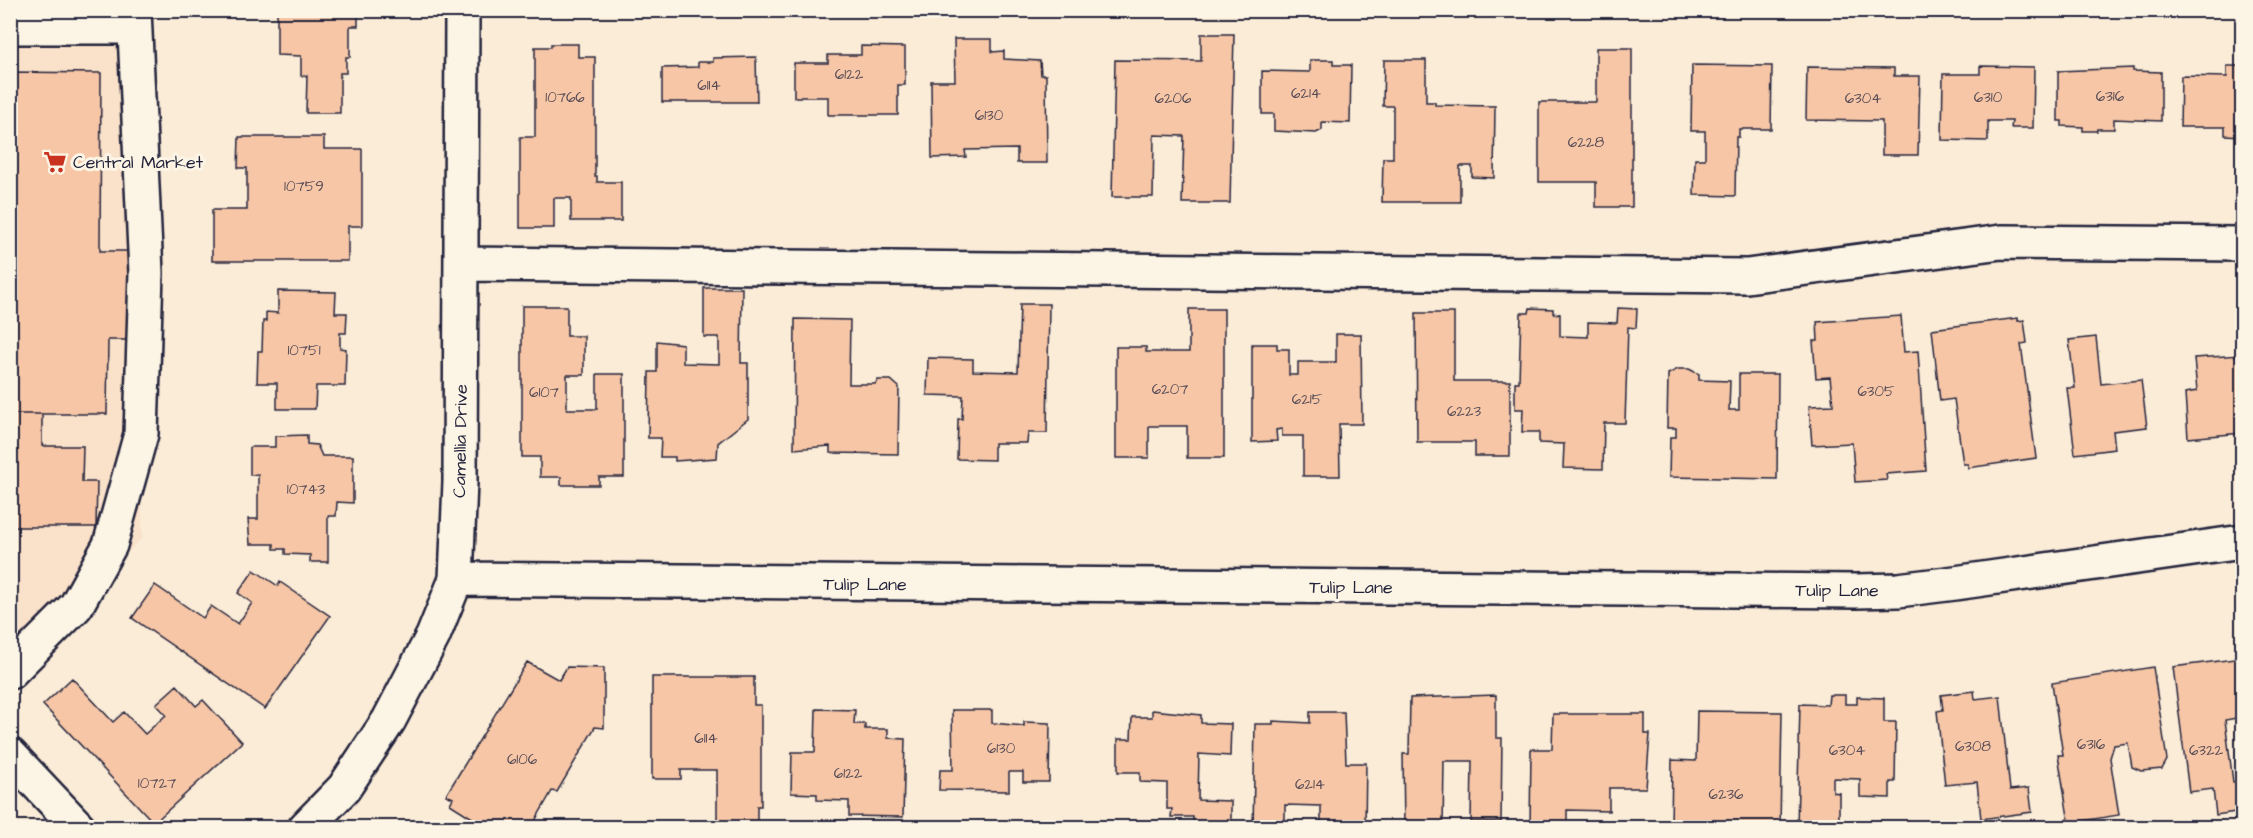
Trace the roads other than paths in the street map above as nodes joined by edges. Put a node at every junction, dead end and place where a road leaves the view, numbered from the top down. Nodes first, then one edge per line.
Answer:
1 (462, 10) edge
2 (134, 19) edge
3 (10, 27) edge
4 (2242, 244) edge
5 (462, 264) junction
6 (2242, 542) edge
7 (456, 579) junction
8 (10, 672) edge
9 (10, 755) edge
10 (79, 828) edge
11 (305, 828) edge

1 - 5 street, Camellia Drive
2 - 3 street
2 - 8 street
4 - 5 street
5 - 7 street, Camellia Drive
6 - 7 street, Tulip Lane
7 - 11 street, Camellia Drive
9 - 10 street

